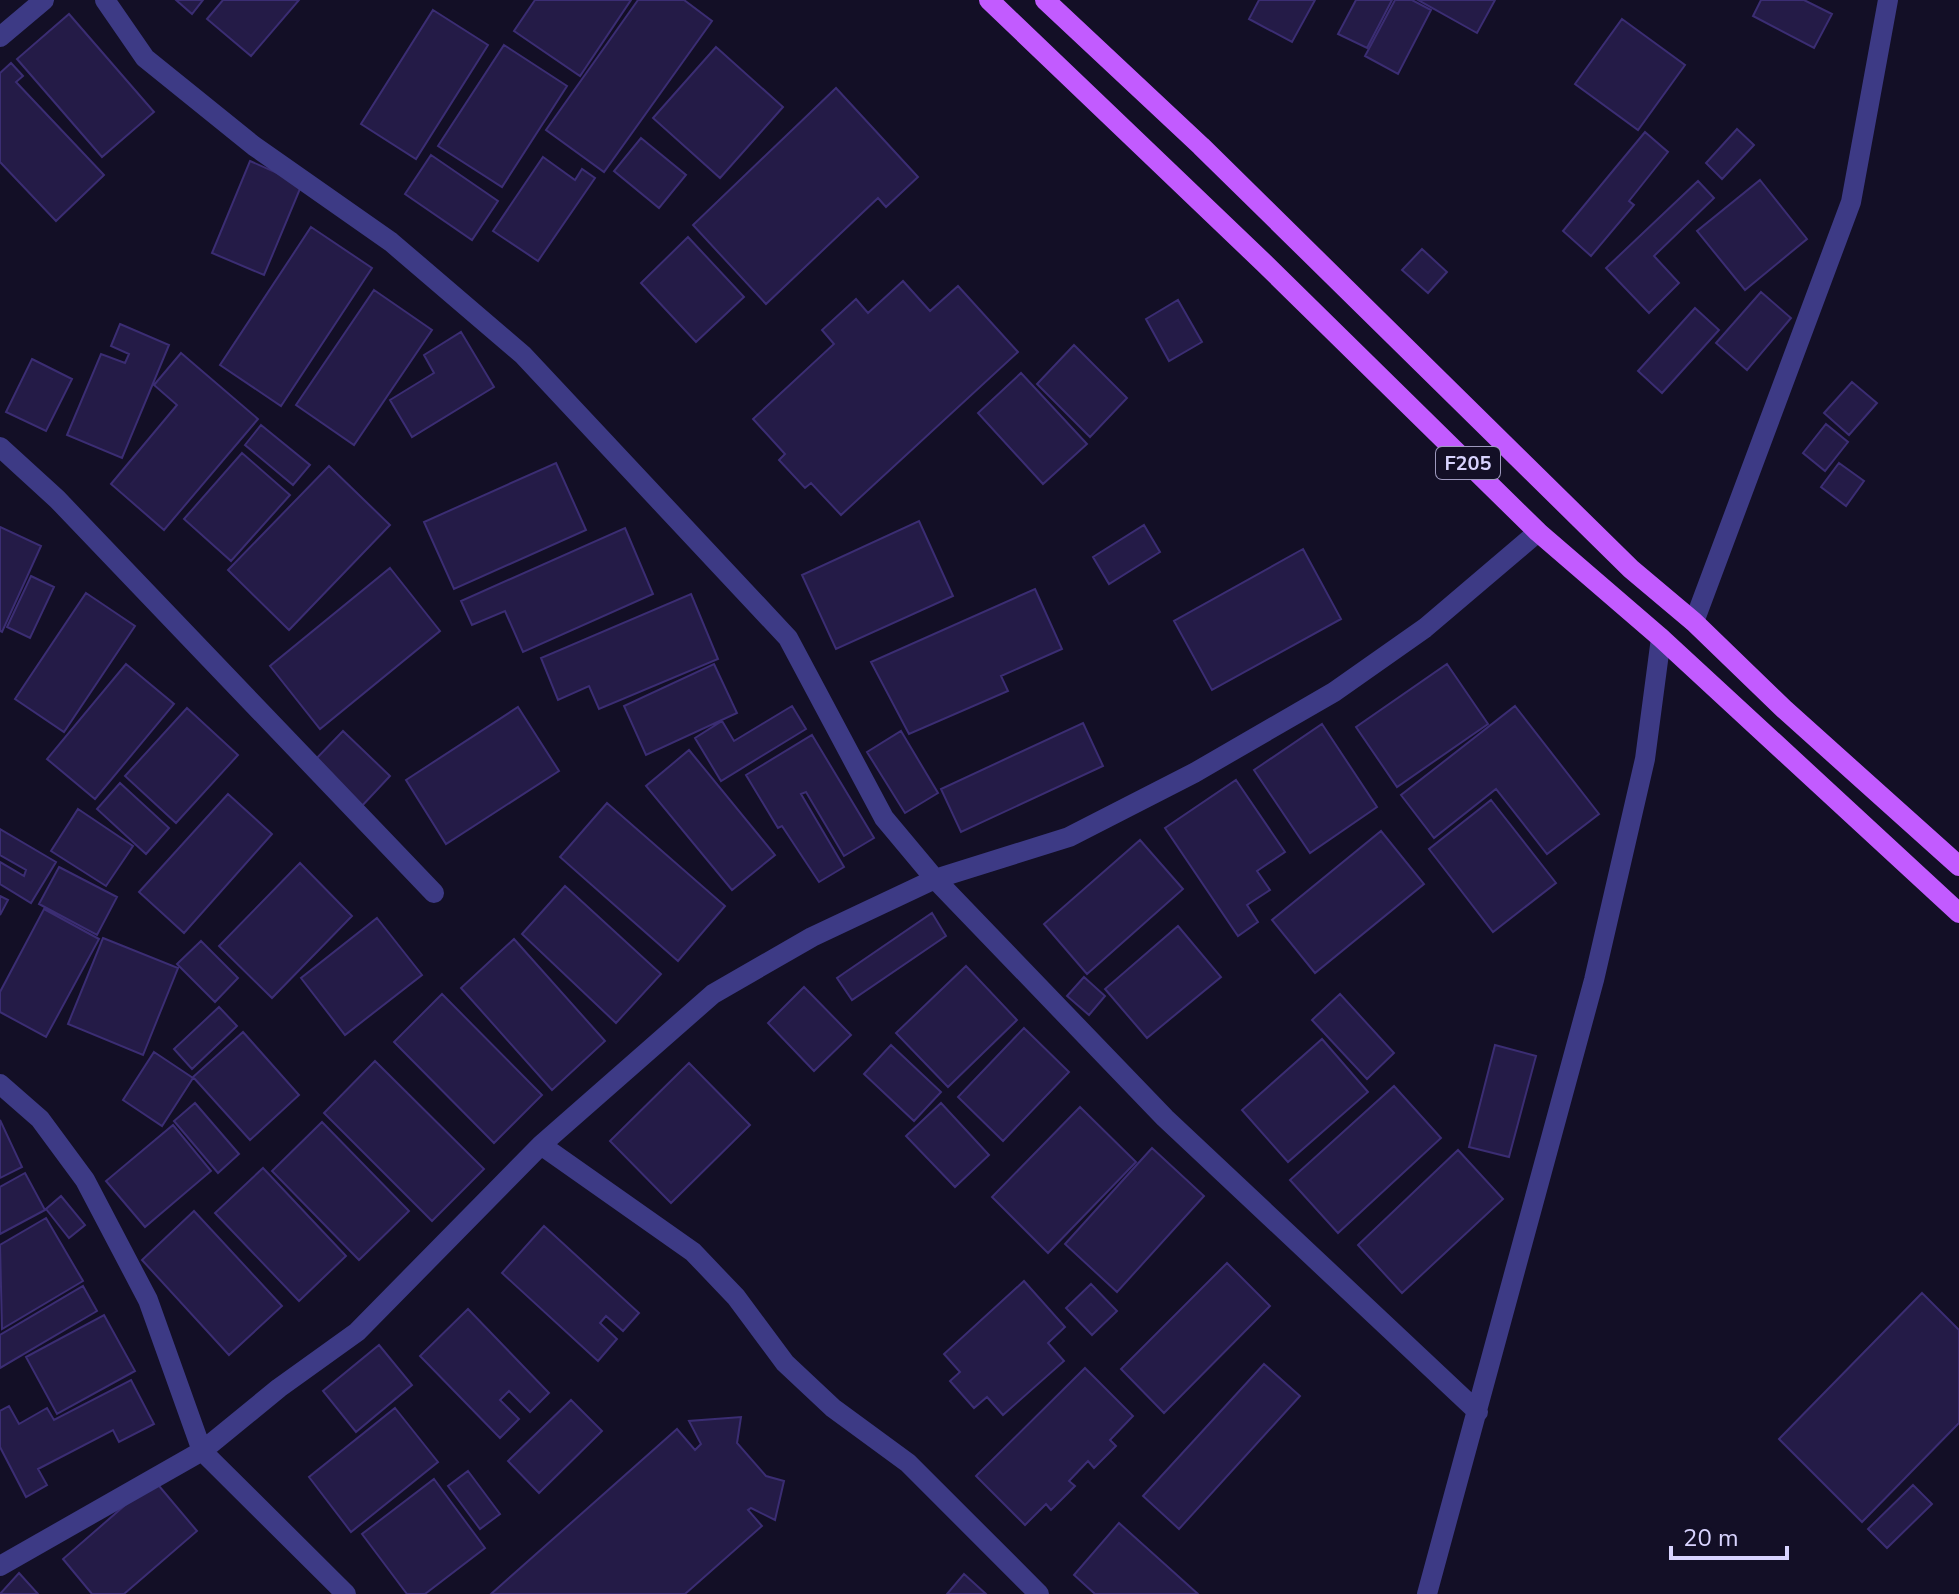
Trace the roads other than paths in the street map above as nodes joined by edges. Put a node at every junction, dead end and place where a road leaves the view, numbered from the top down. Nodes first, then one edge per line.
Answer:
1 (44, 0) edge
2 (105, 0) edge
3 (989, 0) edge
4 (1045, 0) edge
5 (1888, 0) edge
6 (0, 37) edge
7 (0, 447) edge
8 (1538, 532) junction
9 (1694, 622) junction
10 (1661, 638) junction
11 (1959, 866) edge
12 (935, 879) junction
13 (434, 893) dead end
14 (1959, 913) edge
15 (0, 1084) edge
16 (541, 1145) junction
17 (1478, 1412) junction
18 (202, 1451) junction
19 (0, 1566) edge
20 (346, 1594) edge
21 (1039, 1594) edge
22 (1427, 1594) edge

1 - 6 street
2 - 12 street
3 - 8 main road, F205
4 - 9 main road, F205
5 - 9 street
7 - 13 street
8 - 10 main road, F205
8 - 12 street
9 - 11 main road, F205
10 - 14 main road, F205
10 - 17 street
12 - 16 street
12 - 17 street
15 - 18 street
16 - 18 street
16 - 21 street
17 - 22 street
18 - 19 street
18 - 20 street

